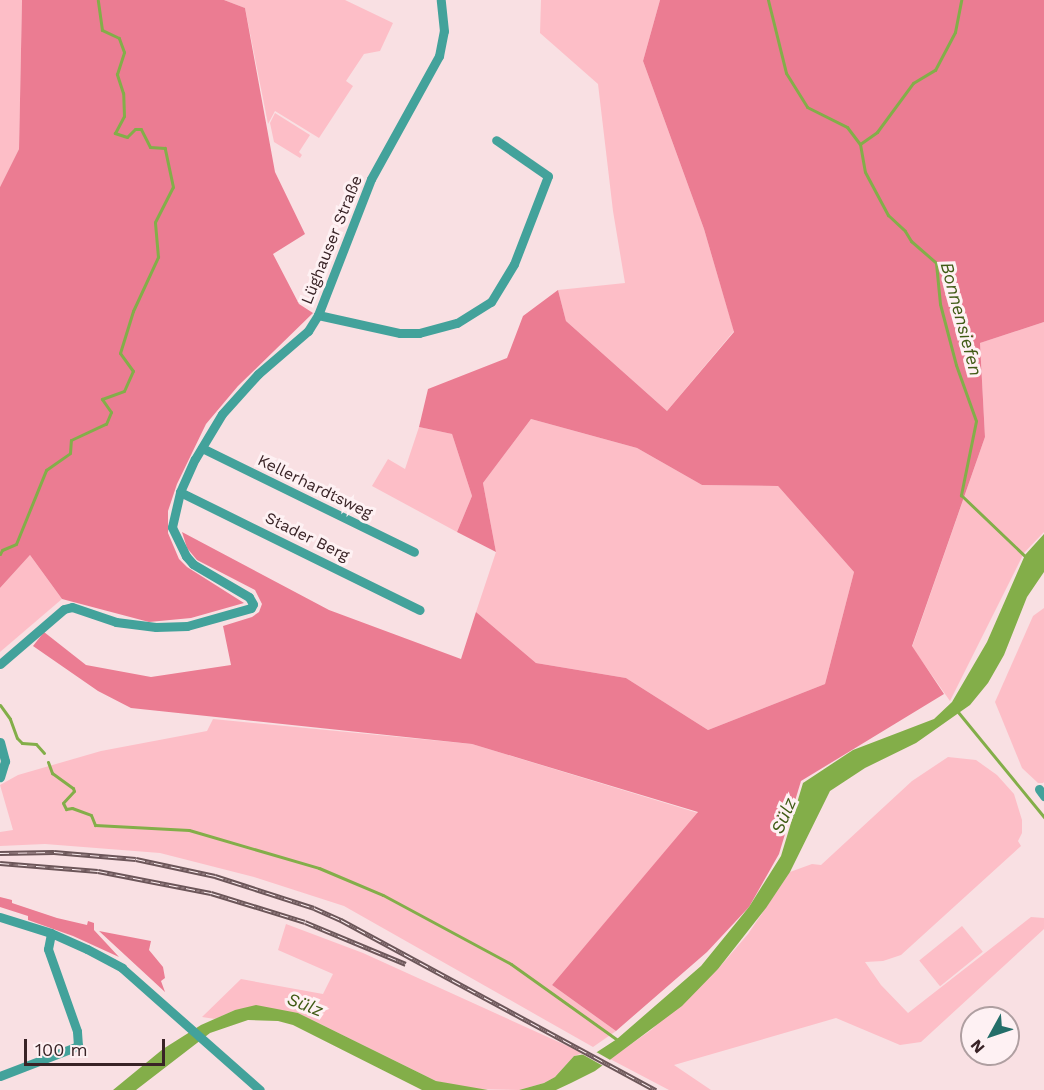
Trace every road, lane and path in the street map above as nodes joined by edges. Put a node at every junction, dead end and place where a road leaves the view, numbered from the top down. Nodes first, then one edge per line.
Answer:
1 (441, 0) edge
2 (496, 140) dead end
3 (318, 315) junction
4 (202, 448) junction
5 (180, 492) junction
6 (414, 552) dead end
7 (420, 610) dead end
8 (0, 664) edge
9 (0, 742) edge
10 (0, 777) edge
11 (0, 917) edge
12 (51, 933) junction
13 (0, 1076) edge
14 (260, 1090) edge

1 - 3 street, Lüghauser Straße
2 - 3 street
3 - 4 street, Lüghauser Straße
4 - 5 street, Lüghauser Straße
4 - 6 street, Kellerhardtsweg
5 - 7 street, Stader Berg
5 - 8 street, Lüghauser Straße
9 - 10 street
11 - 12 street
12 - 13 street
12 - 14 street

